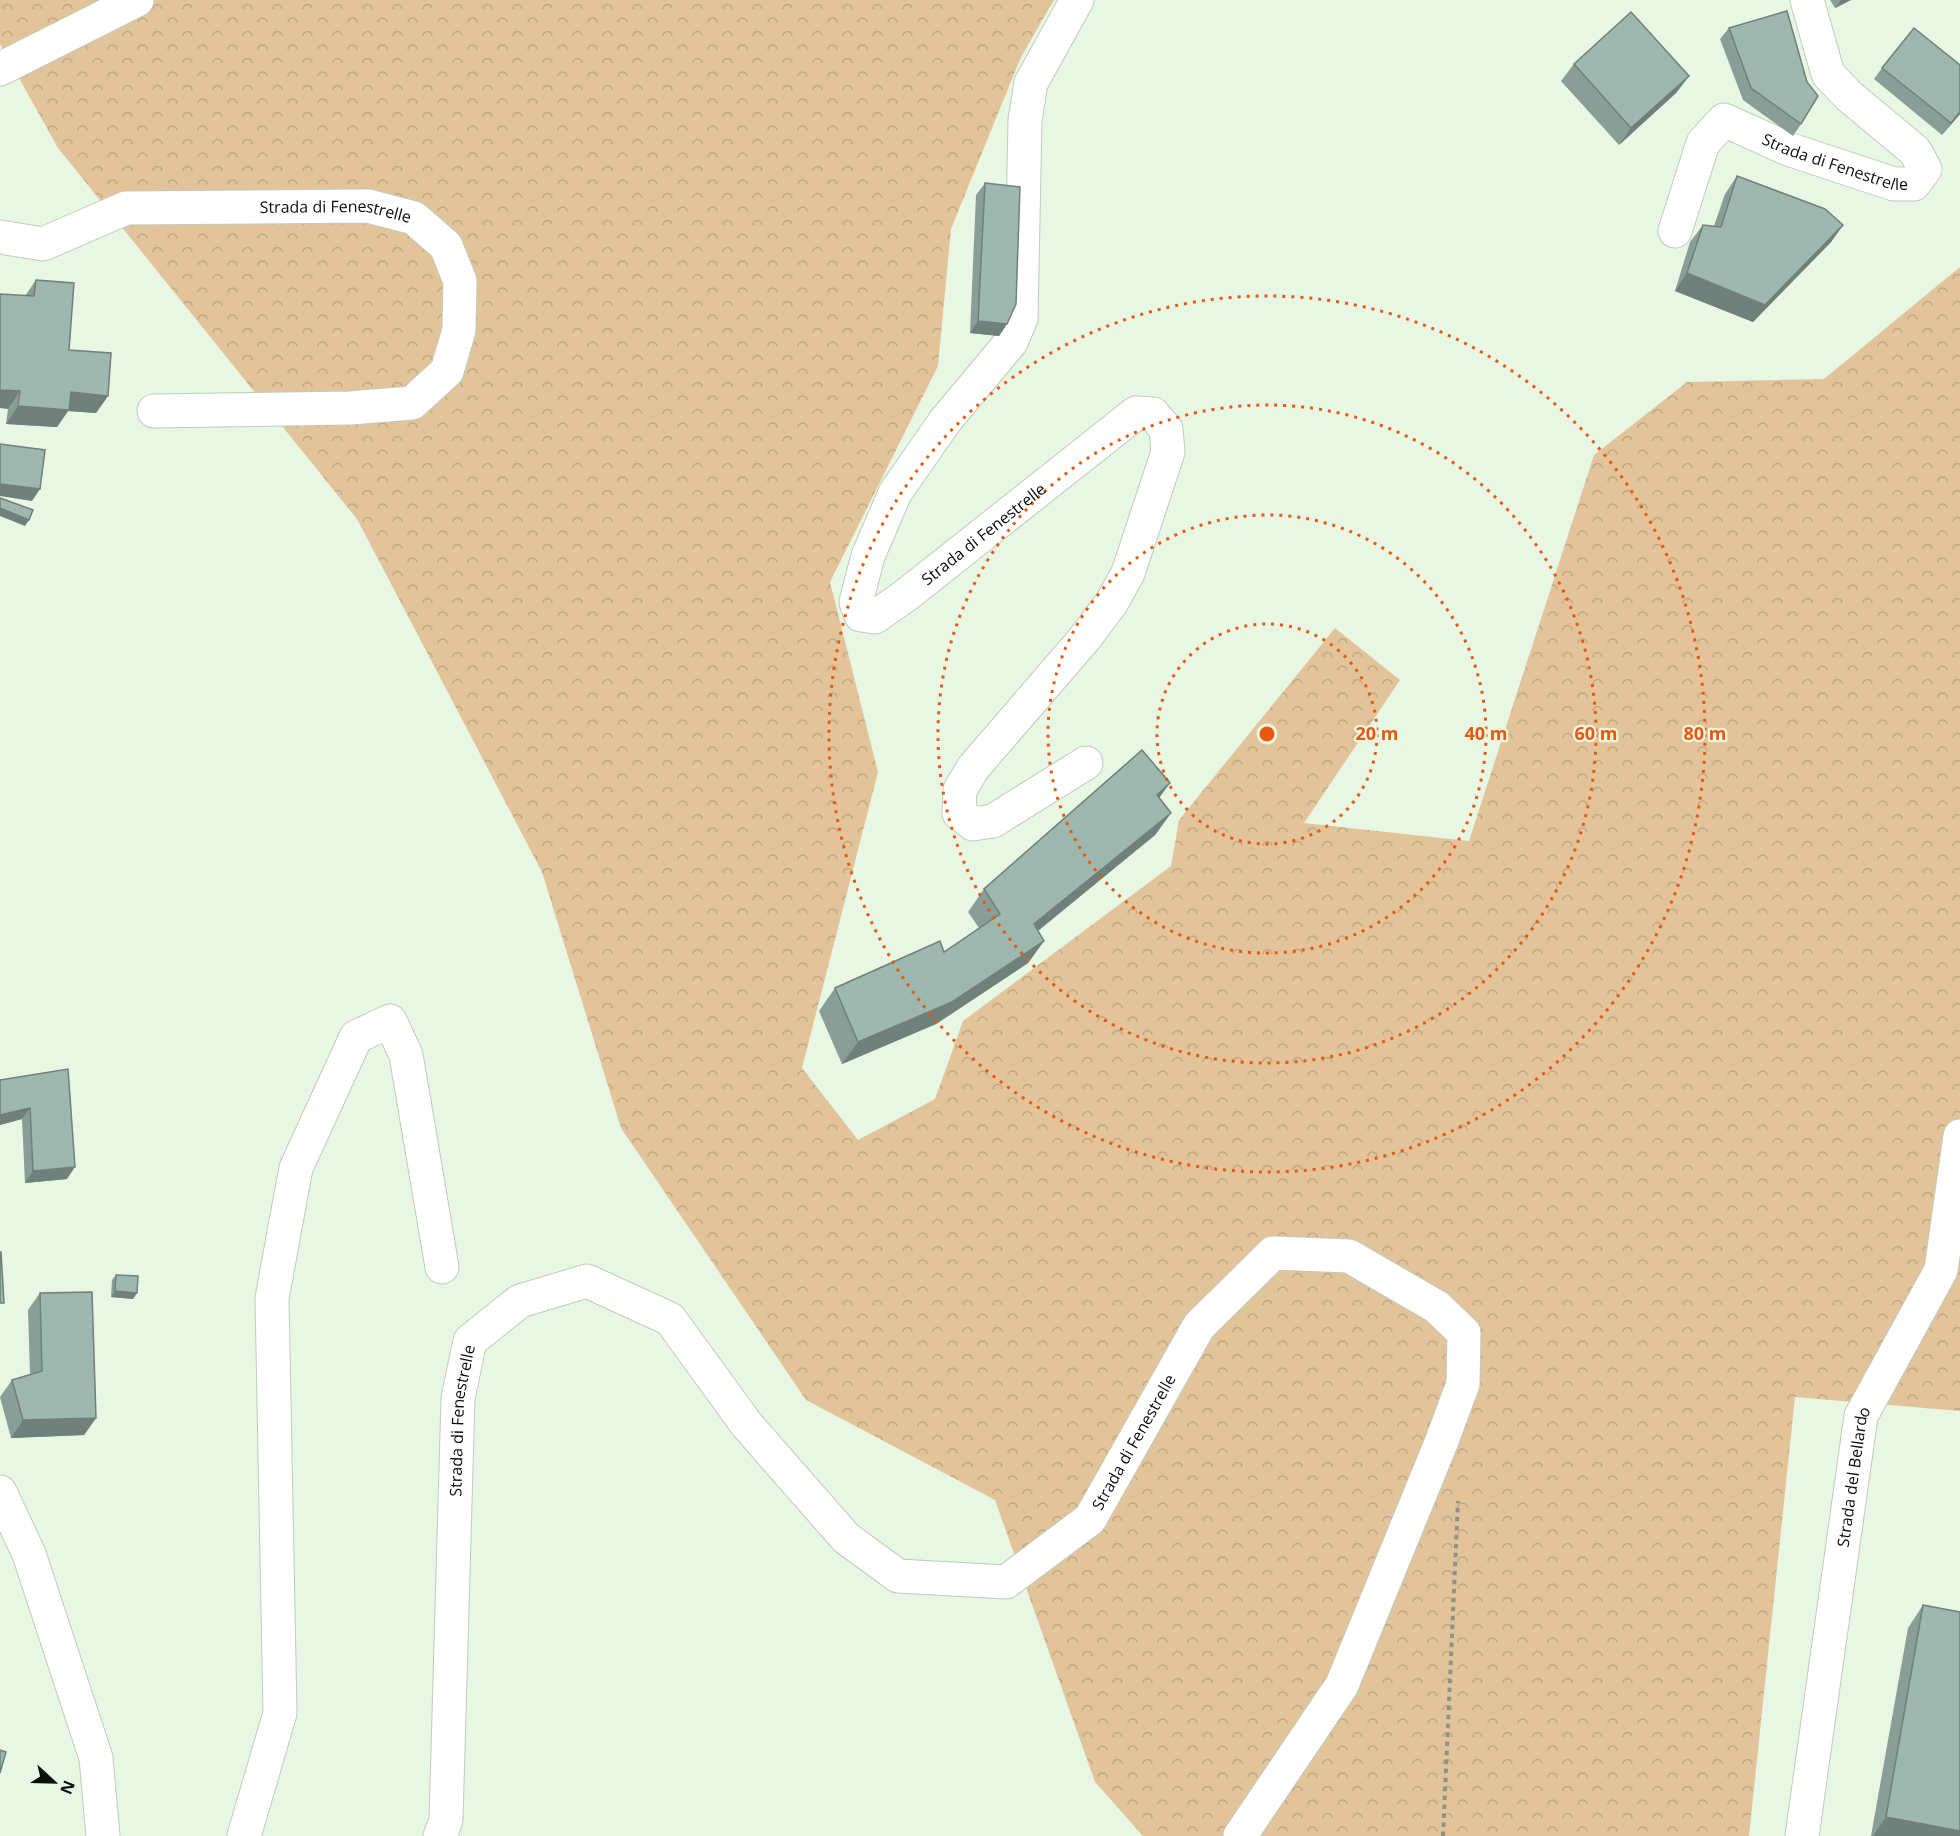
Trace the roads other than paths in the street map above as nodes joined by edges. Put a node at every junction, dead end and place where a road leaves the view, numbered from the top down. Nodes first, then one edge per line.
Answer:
1 (136, 0) edge
2 (1077, 0) edge
3 (1807, 0) edge
4 (0, 69) edge
5 (1675, 231) dead end
6 (0, 237) edge
7 (154, 411) dead end
8 (1086, 763) dead end
9 (1960, 1136) edge
10 (442, 1267) dead end
11 (0, 1492) edge
12 (102, 1836) edge
13 (244, 1836) edge
14 (441, 1836) edge
15 (1240, 1836) edge
16 (1802, 1836) edge

1 - 4 street
2 - 8 street, Strada di Fenestrelle
3 - 5 street, Strada di Fenestrelle
6 - 7 street, Strada di Fenestrelle
9 - 16 street, Strada del Bellardo
10 - 13 street
11 - 12 street
14 - 15 street, Strada di Fenestrelle

